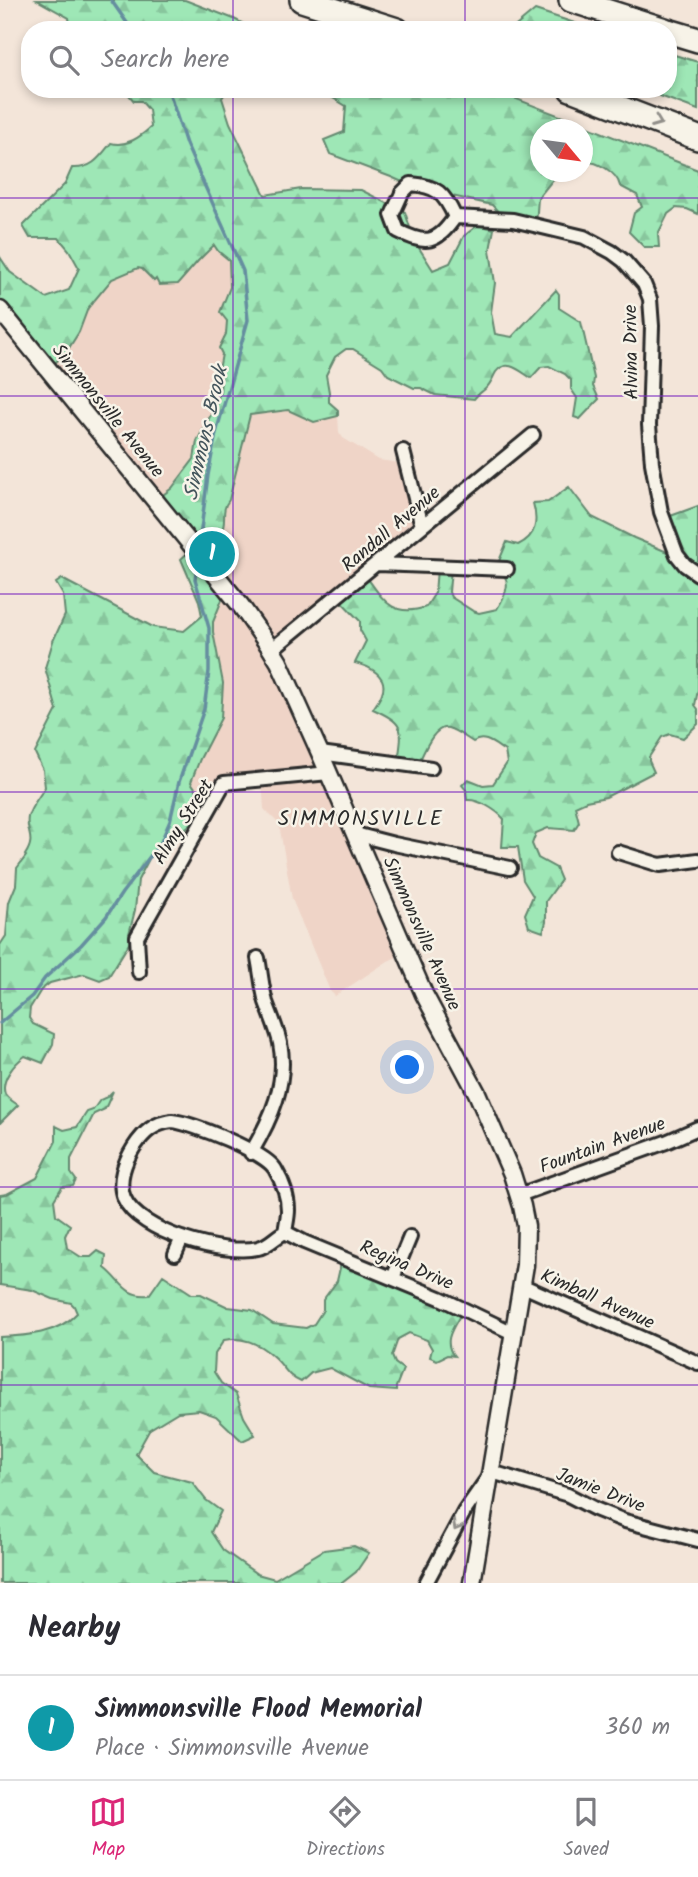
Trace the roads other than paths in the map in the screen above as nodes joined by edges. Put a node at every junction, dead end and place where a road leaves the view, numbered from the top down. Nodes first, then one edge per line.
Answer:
1 (302, 0) edge
2 (571, 0) edge
3 (368, 21) edge
4 (638, 21) edge
5 (677, 33) edge
6 (698, 40) edge
7 (594, 98) edge
8 (698, 138) edge
9 (454, 217) junction
10 (0, 310) edge
11 (533, 435) dead end
12 (403, 451) dead end
13 (422, 526) junction
14 (378, 564) junction
15 (508, 569) dead end
16 (698, 573) edge
17 (271, 650) junction
18 (320, 753) junction
19 (431, 768) dead end
20 (329, 773) junction
21 (355, 834) junction
22 (618, 852) dead end
23 (698, 860) edge
24 (510, 868) dead end
25 (258, 958) dead end
26 (139, 972) dead end
27 (698, 1128) edge
28 (251, 1153) junction
29 (519, 1195) junction
30 (285, 1232) junction
31 (410, 1237) dead end
32 (182, 1238) junction
33 (175, 1254) dead end
34 (393, 1278) junction
35 (521, 1285) junction
36 (513, 1334) junction
37 (698, 1363) edge
38 (492, 1472) junction
39 (698, 1540) edge
40 (426, 1583) edge
41 (472, 1583) edge

1 - 3 highway
2 - 4 highway
5 - 6 highway
7 -> 8 highway
9 - 9 street
9 - 16 street, Alvina Drive
10 - 17 street, Simmonsville Avenue
11 - 13 street, Randall Avenue
12 - 13 street
13 - 14 street, Randall Avenue
14 - 15 street
14 - 17 street, Randall Avenue
17 - 18 street, Simmonsville Avenue
18 - 19 street
18 - 20 street, Simmonsville Avenue
20 - 21 street, Simmonsville Avenue
20 - 26 street, Almy Street
21 - 24 street
21 - 29 street, Simmonsville Avenue
22 - 23 street
25 - 28 street
27 - 29 street, Fountain Avenue
28 - 30 street
28 - 32 street
29 - 35 street, Simmonsville Avenue
30 - 32 street
30 - 34 street, Regina Drive
31 - 34 street
32 - 33 street
34 - 36 street, Regina Drive
35 - 36 street, Simmonsville Avenue
35 - 37 street, Kimball Avenue
36 - 38 street, Simmonsville Avenue
38 - 39 street, Jamie Drive
38 -> 40 street
38 - 41 street, Simmonsville Avenue

